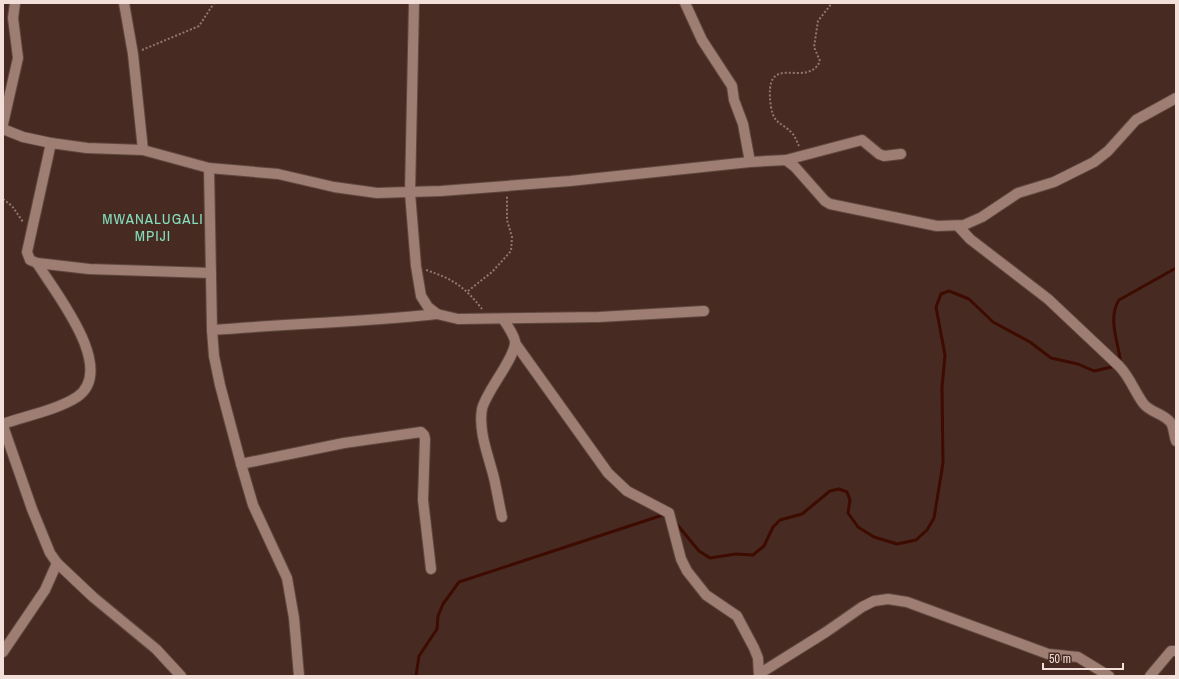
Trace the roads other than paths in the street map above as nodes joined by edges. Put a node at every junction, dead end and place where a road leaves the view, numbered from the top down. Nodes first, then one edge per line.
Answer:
1 (15, 3) edge
2 (124, 3) edge
3 (414, 3) edge
4 (685, 3) edge
5 (1176, 98) edge
6 (3, 124) edge
7 (3, 129) edge
8 (51, 142) junction
9 (143, 150) junction
10 (901, 154) dead end
11 (786, 160) junction
12 (750, 162) junction
13 (210, 168) junction
14 (410, 193) junction
15 (958, 226) junction
16 (37, 263) junction
17 (211, 273) junction
18 (704, 312) dead end
19 (437, 314) junction
20 (503, 319) junction
21 (212, 330) junction
22 (515, 343) junction
23 (3, 425) edge
24 (1176, 442) edge
25 (241, 464) junction
26 (502, 517) dead end
27 (56, 563) junction
28 (430, 569) dead end
29 (1176, 650) edge
30 (3, 652) edge
31 (759, 675) edge
32 (181, 676) edge
33 (299, 676) edge
34 (1109, 676) edge
35 (1150, 676) edge

1 - 6 street
2 - 9 street
3 - 14 street
4 - 12 street
5 - 15 street
7 - 8 street
8 - 9 street
8 - 16 street
9 - 13 street
10 - 11 street
11 - 12 street
11 - 15 street
12 - 14 street
13 - 14 street
13 - 17 street
14 - 19 street
15 - 24 street
16 - 17 street
16 - 23 street
17 - 21 street
18 - 20 street
19 - 20 street
19 - 21 street
20 - 22 street
21 - 25 street
22 - 26 street
22 - 31 street
23 - 27 street
25 - 28 street
25 - 33 street
27 - 30 street
27 - 32 street
29 - 35 street
31 - 34 street

